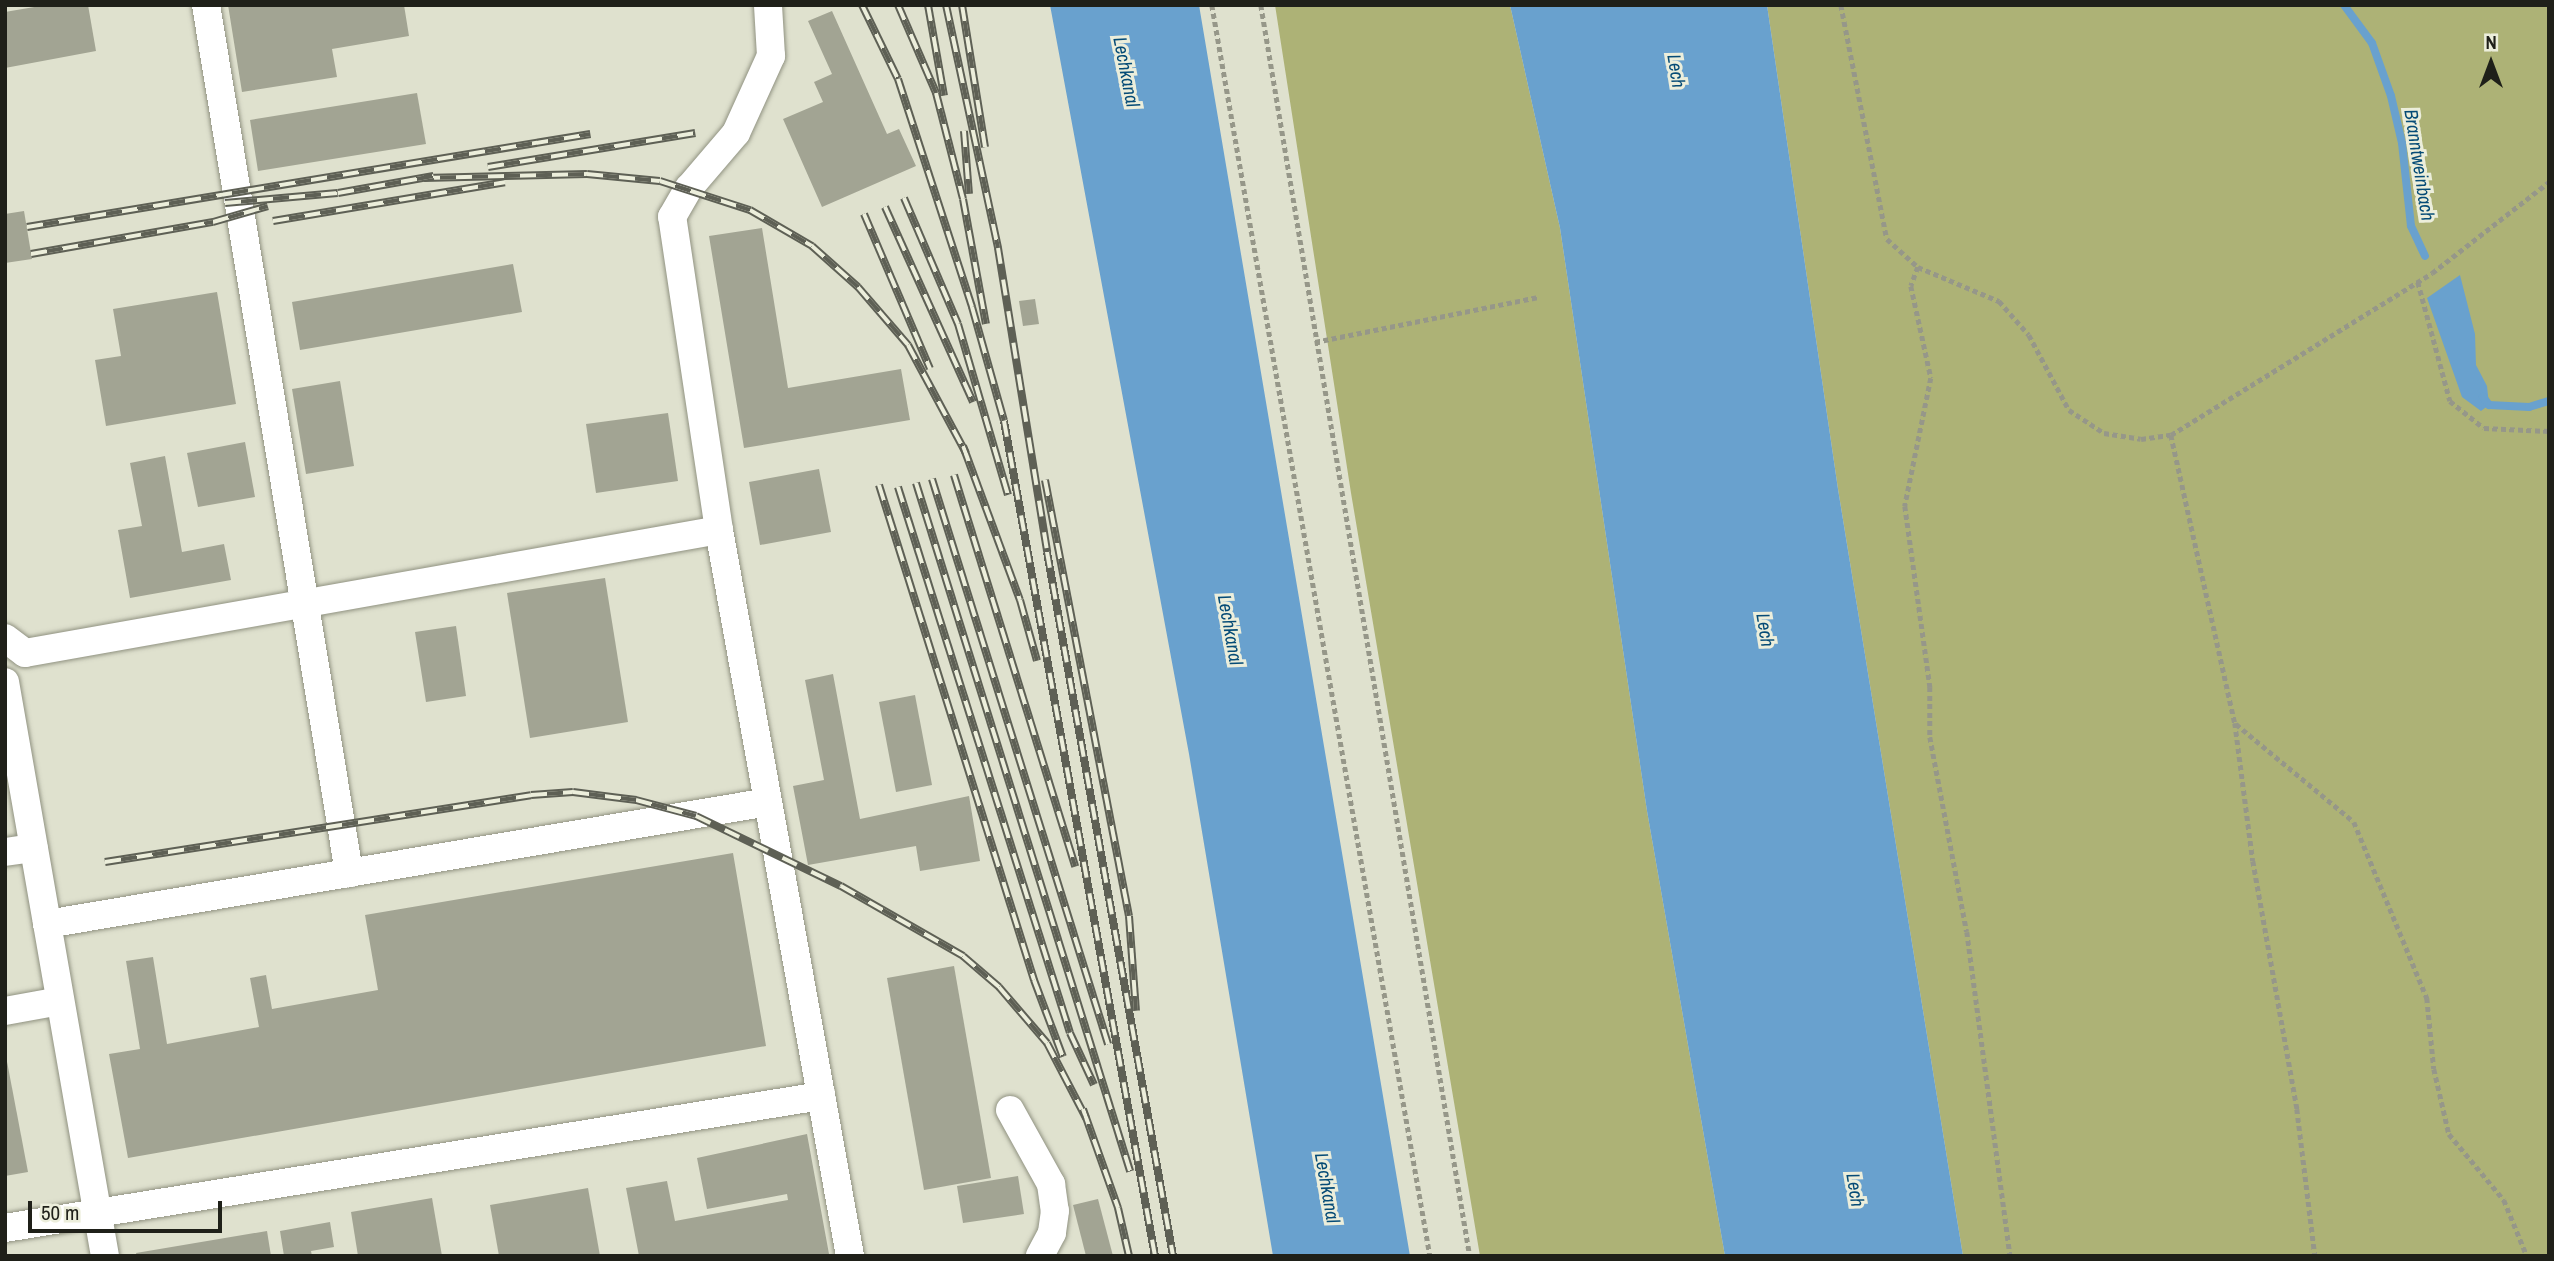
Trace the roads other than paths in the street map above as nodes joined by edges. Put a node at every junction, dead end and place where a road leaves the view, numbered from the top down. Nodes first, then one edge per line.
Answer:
1 (206, 5) edge
2 (768, 5) edge
3 (719, 530) junction
4 (303, 603) junction
5 (5, 638) edge
6 (5, 682) edge
7 (768, 802) junction
8 (34, 848) junction
9 (5, 852) edge
10 (349, 873) junction
11 (47, 924) junction
12 (60, 1001) junction
13 (5, 1011) edge
14 (821, 1096) junction
15 (1010, 1110) dead end
16 (97, 1214) junction
17 (5, 1228) edge
18 (104, 1256) edge
19 (849, 1256) edge
20 (1040, 1256) edge

1 - 4 lane
2 - 3 lane
3 - 4 lane
3 - 7 lane
4 - 5 lane
4 - 10 lane
6 - 8 lane
7 - 10 lane
7 - 14 lane
8 - 9 lane
8 - 11 lane
10 - 11 lane
11 - 12 lane
12 - 13 lane
12 - 16 lane
14 - 16 lane
14 - 19 lane
15 - 20 lane
16 - 17 lane
16 - 18 lane

